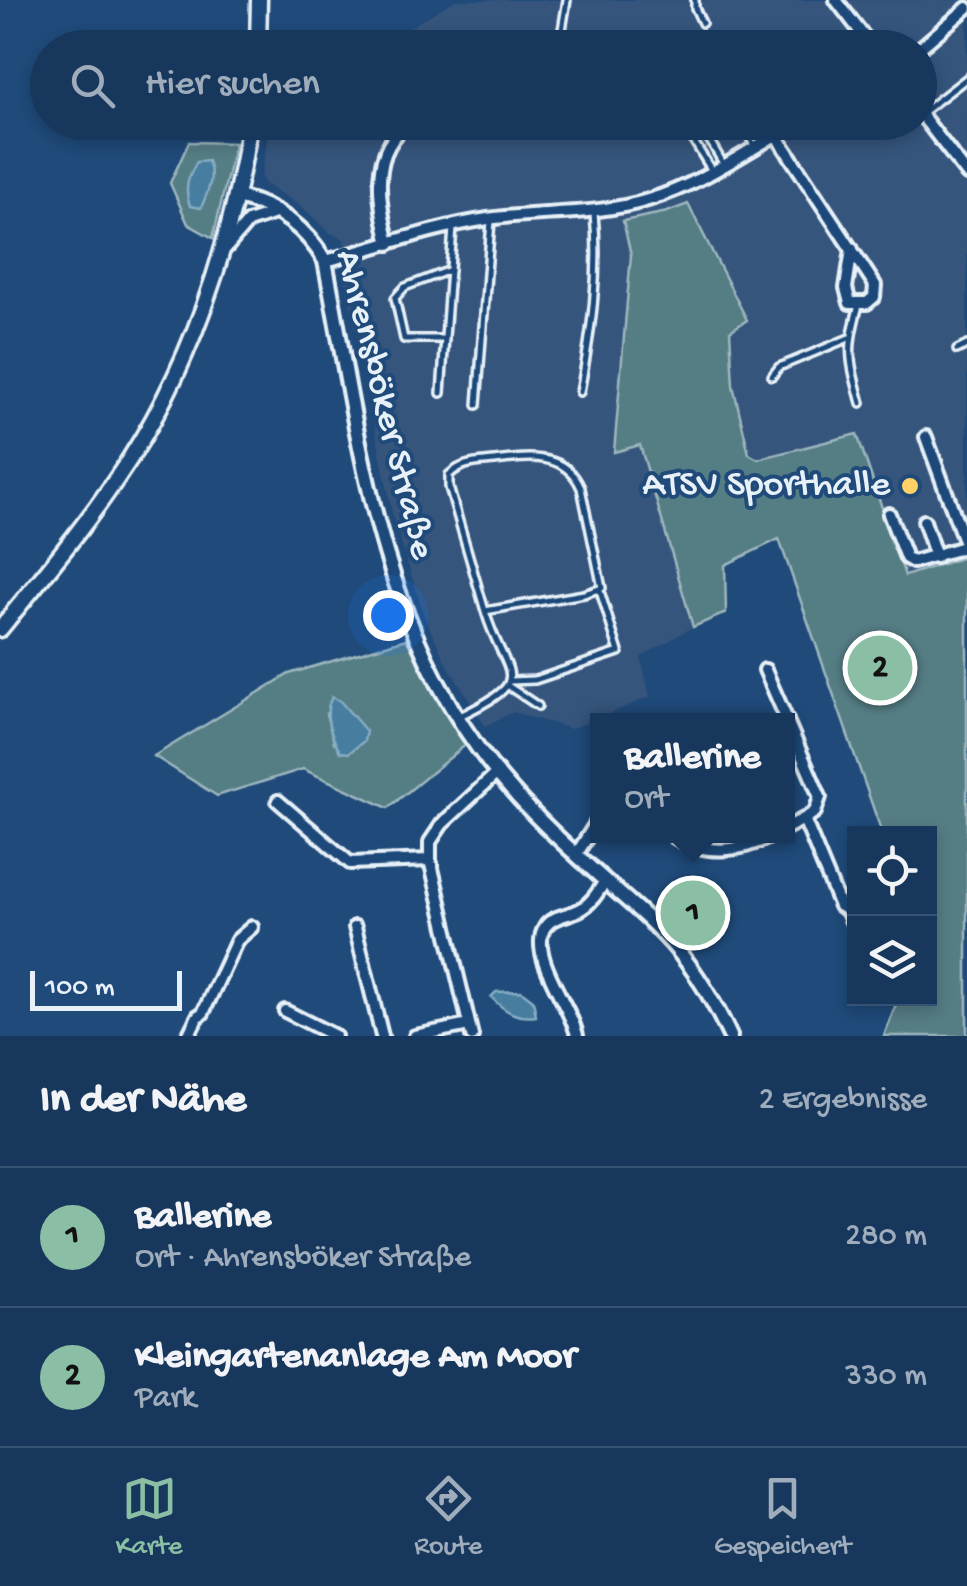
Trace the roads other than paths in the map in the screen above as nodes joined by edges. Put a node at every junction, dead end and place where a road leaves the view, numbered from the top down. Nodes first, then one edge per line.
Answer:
1 (259, 0) edge
2 (567, 0) edge
3 (695, 0) edge
4 (836, 0) edge
5 (967, 8) edge
6 (702, 23) dead end
7 (258, 30) edge
8 (561, 30) edge
9 (859, 30) edge
10 (937, 34) edge
11 (967, 78) edge
12 (937, 101) edge
13 (937, 136) edge
14 (247, 140) edge
15 (391, 140) edge
16 (693, 140) edge
17 (709, 140) edge
18 (750, 140) edge
19 (767, 140) edge
20 (779, 140) edge
21 (754, 147) junction
22 (724, 165) junction
23 (712, 172) junction
24 (967, 174) edge
25 (236, 198) junction
26 (593, 210) junction
27 (278, 212) junction
28 (492, 218) junction
29 (453, 225) junction
30 (389, 244) junction
31 (852, 249) junction
32 (220, 257) junction
33 (325, 261) junction
34 (450, 270) junction
35 (858, 305) junction
36 (849, 338) junction
37 (444, 339) junction
38 (967, 345) edge
39 (956, 350) dead end
40 (772, 376) dead end
41 (580, 392) dead end
42 (441, 393) dead end
43 (861, 403) dead end
44 (477, 405) dead end
45 (926, 436) dead end
46 (890, 514) dead end
47 (924, 521) dead end
48 (967, 546) edge
49 (936, 557) junction
50 (600, 590) junction
51 (485, 611) junction
52 (0, 629) edge
53 (765, 670) dead end
54 (509, 683) junction
55 (538, 706) dead end
56 (784, 713) edge
57 (459, 716) junction
58 (795, 738) edge
59 (498, 772) junction
60 (278, 801) dead end
61 (804, 818) junction
62 (795, 823) edge
63 (590, 833) edge
64 (688, 843) edge
65 (753, 843) edge
66 (576, 855) junction
67 (430, 860) junction
68 (606, 881) junction
69 (850, 916) edge
70 (252, 927) dead end
71 (356, 927) dead end
72 (285, 1011) dead end
73 (470, 1030) edge
74 (188, 1036) edge
75 (335, 1036) edge
76 (382, 1036) edge
77 (415, 1036) edge
78 (577, 1036) edge
79 (730, 1036) edge

1 - 7 main road
2 - 8 lane
3 - 6 lane
4 - 9 street
5 - 10 street
11 - 12 lane
13 - 24 street
14 - 25 main road
15 - 30 street
16 - 23 lane
17 - 22 lane
18 - 21 lane
19 - 21 street
20 - 31 street
21 - 22 street
22 - 23 street
23 - 26 street
25 - 27 street, Ahrensböker Straße
25 - 32 main road
26 - 28 street
26 - 41 lane
27 - 32 street
27 - 33 street, Ahrensböker Straße
28 - 29 street
28 - 44 lane
29 - 30 street
29 - 34 lane
30 - 33 street
31 - 35 street
31 - 35 street
32 - 52 main road
33 - 57 street, Ahrensböker Straße
34 - 37 lane
34 - 37 lane
35 - 36 lane
36 - 40 lane
36 - 43 lane
37 - 42 lane
38 - 39 lane
45 - 48 street
46 - 49 street
47 - 49 street
48 - 49 street
50 - 51 lane
50 - 51 lane
50 - 54 lane
51 - 54 lane
53 - 56 street
54 - 55 lane
54 - 57 lane
57 - 59 street, Ahrensböker Straße
58 - 61 street
59 - 66 street, Ahrensböker Straße
59 - 67 street
60 - 67 street
61 - 62 street
61 - 69 street
63 - 66 street
64 - 65 street
66 - 68 street, Ahrensböker Straße
67 - 73 street
68 - 78 street
68 - 79 street, Ahrensböker Straße
70 - 74 street
71 - 76 street
72 - 75 street
73 - 77 street

